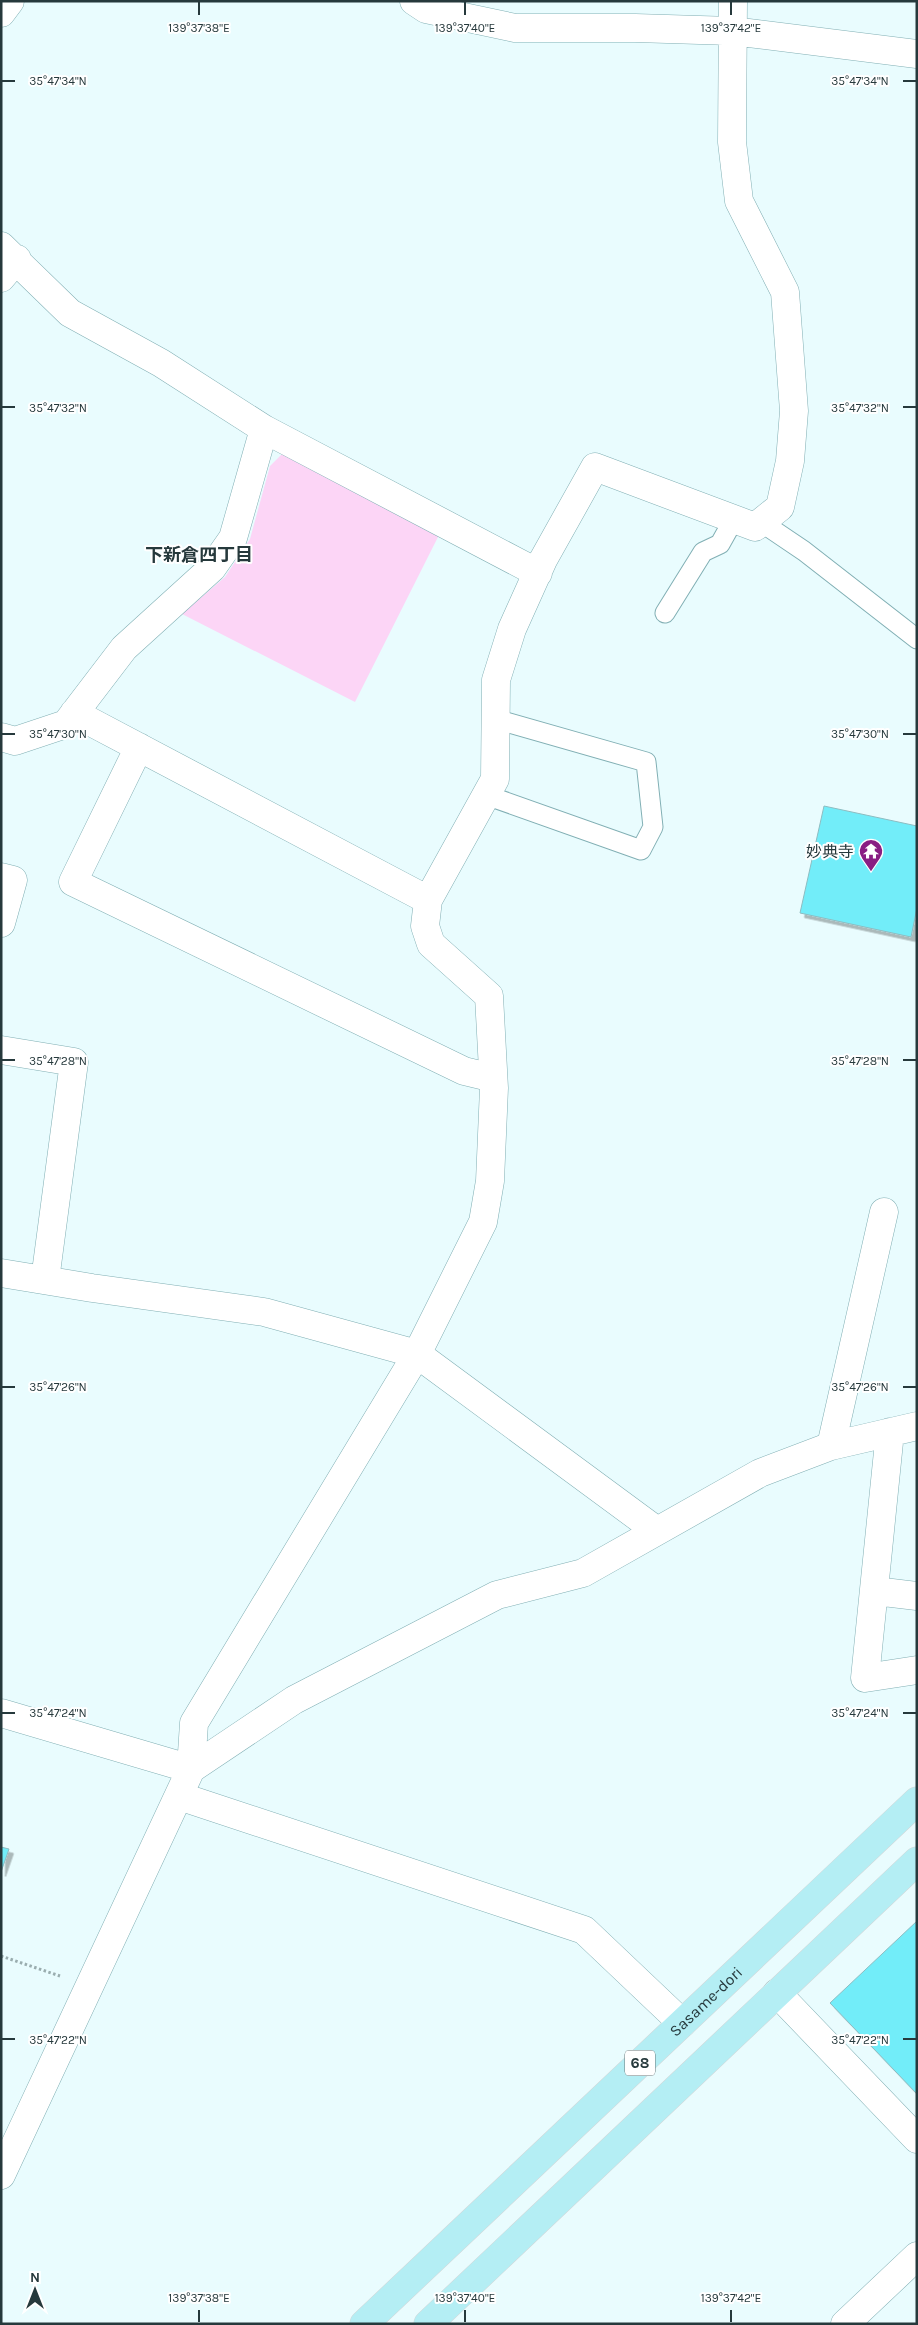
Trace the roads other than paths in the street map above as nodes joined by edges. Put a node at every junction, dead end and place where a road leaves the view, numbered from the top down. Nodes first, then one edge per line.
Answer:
1 (10, 1) edge
2 (414, 1) edge
3 (733, 1) edge
4 (1, 13) edge
5 (732, 31) junction
6 (917, 54) edge
7 (6, 261) edge
8 (264, 429) junction
9 (734, 519) junction
10 (761, 522) junction
11 (538, 573) junction
12 (665, 613) dead end
13 (917, 639) edge
14 (74, 713) junction
15 (495, 719) junction
16 (1, 737) edge
17 (139, 747) junction
18 (486, 795) junction
19 (1, 877) edge
20 (428, 900) junction
21 (1, 923) edge
22 (1, 1050) edge
23 (493, 1078) junction
24 (884, 1212) dead end
25 (1, 1273) edge
26 (44, 1280) junction
27 (418, 1354) junction
28 (917, 1426) edge
29 (890, 1432) junction
30 (831, 1446) junction
31 (657, 1532) junction
32 (875, 1591) junction
33 (917, 1596) edge
34 (917, 1670) edge
35 (1, 1714) edge
36 (191, 1769) junction
37 (179, 1796) junction
38 (917, 1802) edge
39 (917, 1861) edge
40 (777, 1993) junction
41 (682, 2023) junction
42 (917, 2139) edge
43 (1, 2174) edge
44 (917, 2256) edge
45 (364, 2324) edge
46 (428, 2324) edge
47 (845, 2324) edge

1 - 4 street
2 - 5 street
3 - 5 street
5 - 6 street
5 - 10 street
7 - 8 street
8 - 11 street
8 - 14 street
9 - 10 street
9 - 11 street
9 - 12 lane
10 - 13 lane
11 - 15 street
14 - 16 street
14 - 17 street
15 - 18 street
15 - 18 lane
17 - 20 street
17 - 23 street
18 - 20 street
19 - 21 street
20 - 23 street
22 - 26 street
23 - 27 street
24 - 30 street
25 - 26 street
26 - 27 street
27 - 31 street
27 - 36 street
28 - 29 street
29 - 30 street
29 - 32 street
30 - 31 street
31 - 36 street
32 - 33 street
32 - 34 street
35 - 36 street
36 - 37 street
37 - 41 street
37 - 43 street
38 - 41 main road, Sasame-dori / 68
39 - 40 main road, 68
40 - 42 street
40 - 46 main road, 68
41 - 45 main road, Sasame-dori / 68
44 - 47 street

